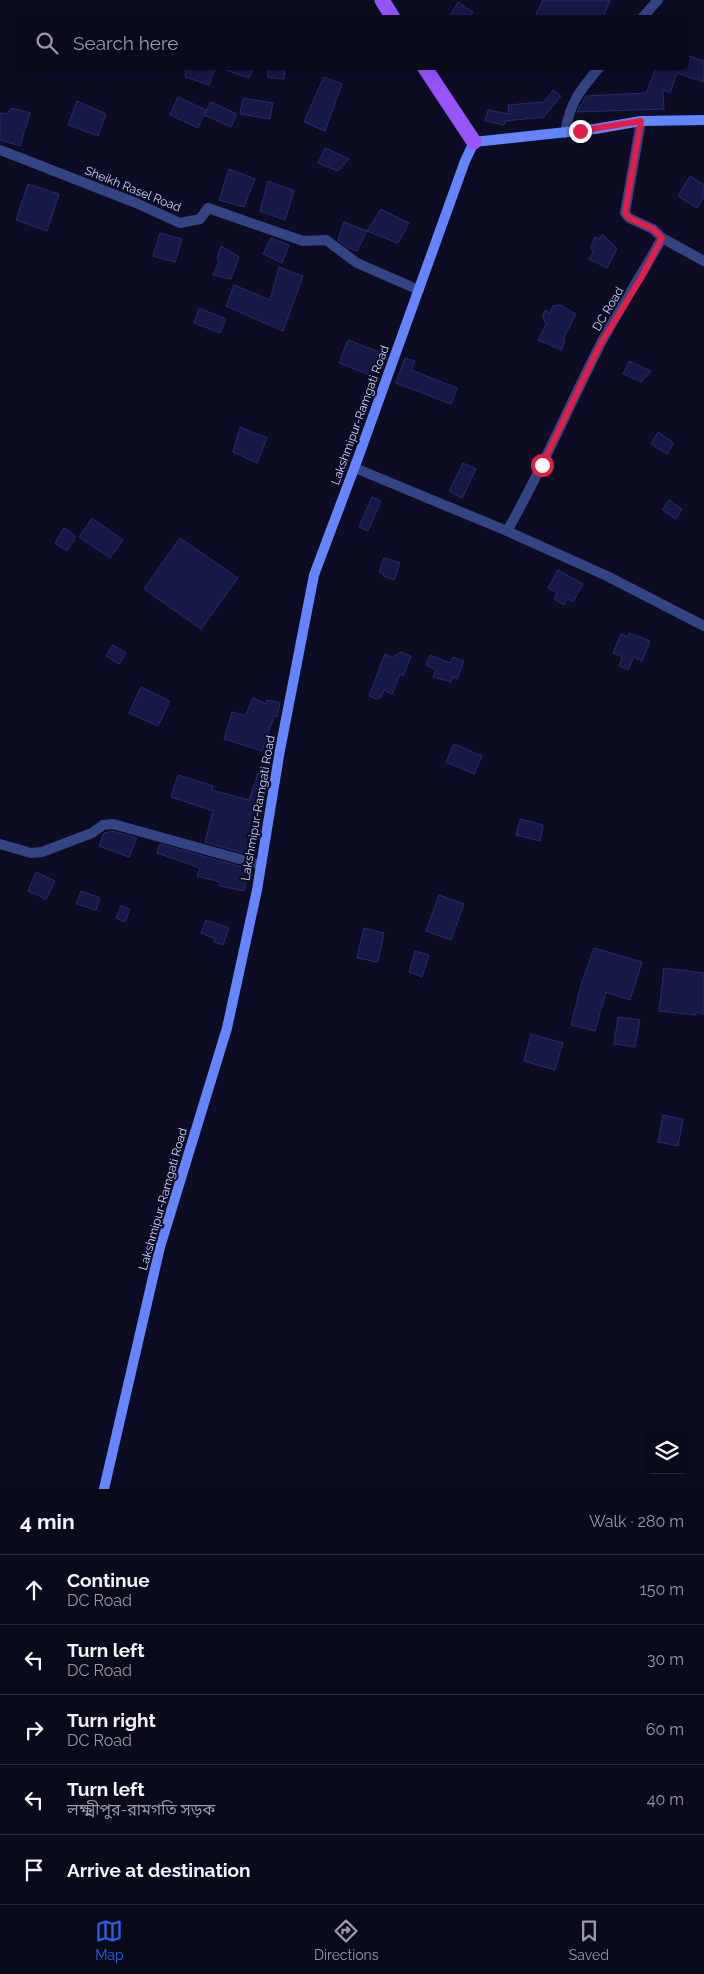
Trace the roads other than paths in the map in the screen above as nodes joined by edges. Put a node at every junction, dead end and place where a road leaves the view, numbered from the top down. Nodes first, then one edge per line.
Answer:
1 (382, 0) edge
2 (658, 0) edge
3 (391, 15) edge
4 (645, 15) edge
5 (426, 70) edge
6 (597, 70) edge
7 (704, 120) edge
8 (641, 121) junction
9 (565, 133) junction
10 (474, 142) junction
11 (0, 150) edge
12 (662, 238) junction
13 (704, 261) edge
14 (419, 290) junction
15 (355, 468) junction
16 (507, 531) junction
17 (704, 626) edge
18 (0, 844) edge
19 (261, 865) junction
20 (104, 1489) edge

1 - 3 main road
2 - 4 street
5 - 10 main road
6 - 9 street
7 - 8 main road
8 - 9 main road
8 - 12 street
9 - 10 main road
10 - 14 main road, Lakshmipur-Ramgati Road
11 - 14 street, Sheikh Rasel Road
12 - 13 street
12 - 16 street, DC Road
14 - 15 main road, Lakshmipur-Ramgati Road
15 - 16 street
15 - 19 main road, Lakshmipur-Ramgati Road
16 - 17 street
18 - 19 street
19 - 20 main road, Lakshmipur-Ramgati Road

